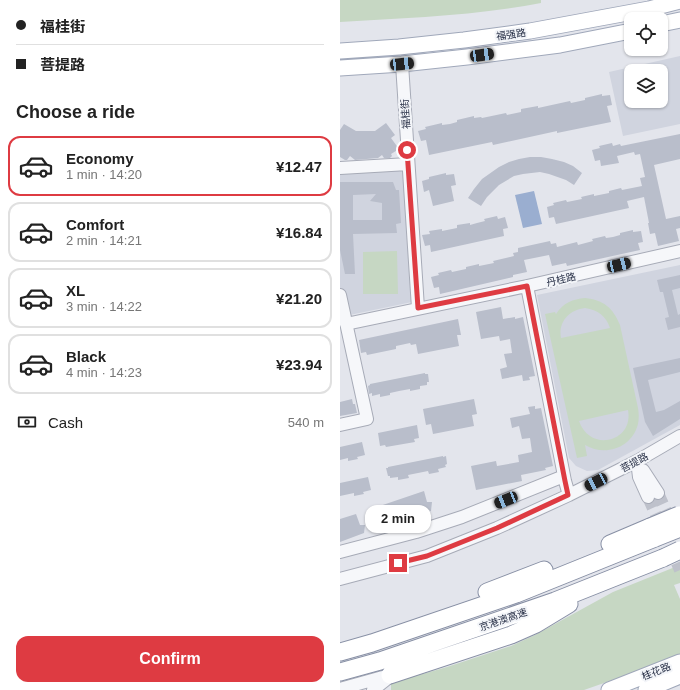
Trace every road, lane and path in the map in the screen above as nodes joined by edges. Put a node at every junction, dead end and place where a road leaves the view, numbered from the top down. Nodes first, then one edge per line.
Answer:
1 (680, 1) edge
2 (679, 22) edge
3 (668, 23) edge
4 (624, 32) edge
5 (340, 51) edge
6 (402, 64) junction
7 (340, 68) edge
8 (408, 164) junction
9 (340, 168) edge
10 (680, 251) edge
11 (527, 286) junction
12 (340, 295) edge
13 (418, 308) junction
14 (346, 324) junction
15 (340, 425) edge
16 (680, 436) edge
17 (637, 461) junction
18 (564, 476) junction
19 (568, 495) junction
20 (653, 495) tunnel mouth
21 (680, 519) edge
22 (680, 550) edge
23 (340, 552) edge
24 (618, 576) junction
25 (340, 579) edge
26 (340, 652) edge
27 (680, 662) edge
28 (340, 672) edge
29 (390, 675) junction
30 (680, 676) edge
31 (340, 689) edge
32 (373, 690) edge
33 (609, 690) edge
34 (646, 690) edge

1 - 5 main road, 福强路
2 - 3 main road
4 - 6 main road, 福强路
6 - 7 main road, 福强路
6 - 8 street, 福桂街
8 - 9 street
8 - 13 street, 福桂街
10 - 11 street, 丹桂路
11 - 13 street, 丹桂路
11 - 18 street
12 - 14 street
13 - 14 street, 丹桂路
14 - 15 street
16 - 17 street, 菩提路
17 - 19 street, 菩提路
17 - 20 street
18 - 19 street
18 - 23 street
19 - 25 street, 菩提路
21 - 26 highway, bridge
22 - 24 highway, 京港澳高速, bridge
24 - 28 highway, 京港澳高速
24 - 29 highway
27 - 33 main road, 桂花路
29 - 31 street
29 - 32 street
30 - 34 main road, 桂花路

